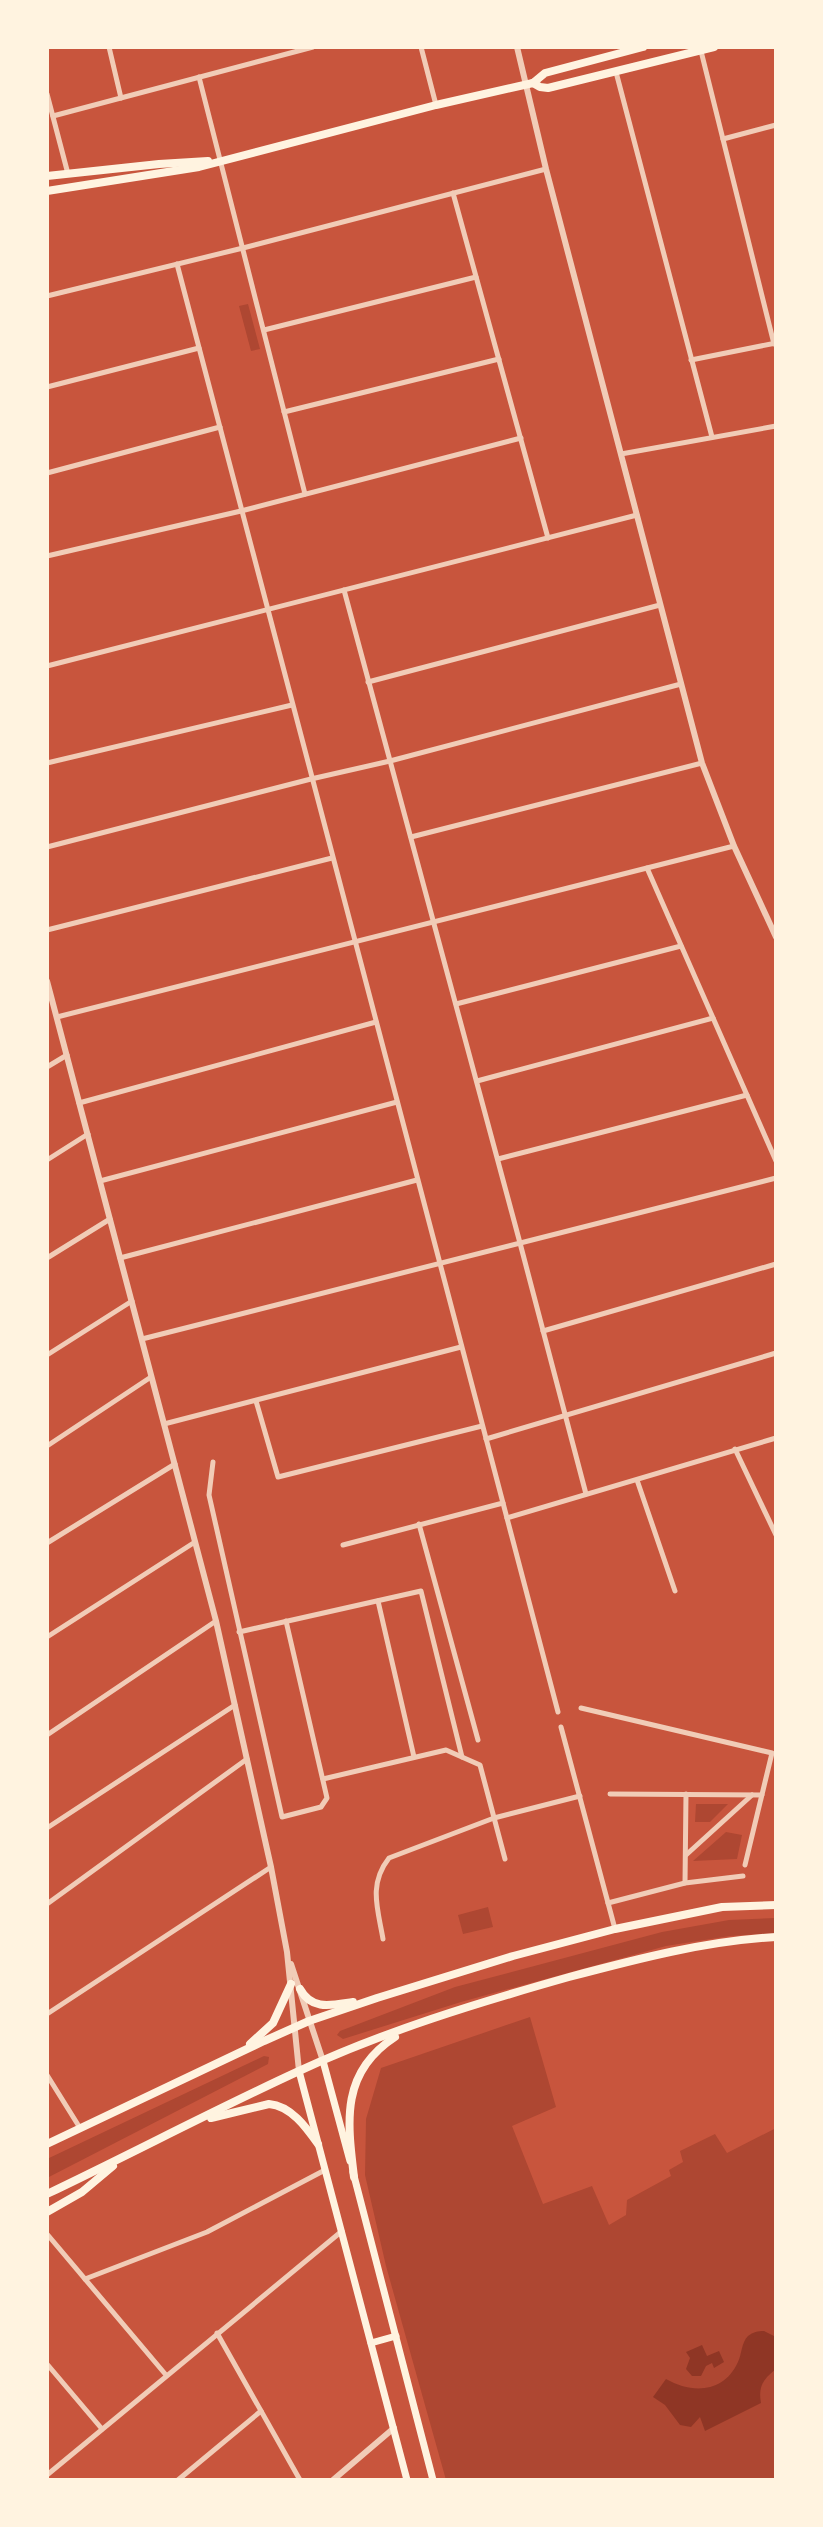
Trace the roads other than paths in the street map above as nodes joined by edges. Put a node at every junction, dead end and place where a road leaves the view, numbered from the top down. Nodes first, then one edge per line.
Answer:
1 (109, 47) edge
2 (313, 47) edge
3 (421, 47) edge
4 (517, 47) edge
5 (643, 47) edge
6 (714, 47) edge
7 (701, 51) junction
8 (616, 72) junction
9 (200, 77) junction
10 (530, 84) junction
11 (47, 94) edge
12 (121, 98) junction
13 (436, 106) junction
14 (53, 116) junction
15 (776, 125) edge
16 (723, 139) junction
17 (222, 161) junction
18 (546, 169) junction
19 (68, 174) junction
20 (47, 176) edge
21 (47, 191) edge
22 (453, 193) junction
23 (243, 248) junction
24 (177, 264) junction
25 (477, 277) junction
26 (47, 296) edge
27 (264, 330) junction
28 (775, 344) edge
29 (199, 348) junction
30 (499, 359) junction
31 (691, 360) junction
32 (47, 387) edge
33 (284, 412) junction
34 (776, 426) edge
35 (220, 427) junction
36 (712, 437) junction
37 (521, 438) junction
38 (621, 454) junction
39 (47, 473) edge
40 (305, 494) junction
41 (241, 511) junction
42 (637, 515) junction
43 (548, 538) junction
44 (47, 556) edge
45 (344, 590) junction
46 (660, 605) junction
47 (267, 610) junction
48 (47, 666) edge
49 (368, 682) junction
50 (681, 684) junction
51 (292, 705) junction
52 (390, 761) junction
53 (47, 763) edge
54 (702, 763) junction
55 (311, 779) junction
56 (411, 837) junction
57 (734, 846) junction
58 (47, 847) edge
59 (332, 858) junction
60 (647, 868) junction
61 (434, 922) junction
62 (47, 930) edge
63 (776, 937) edge
64 (354, 942) junction
65 (681, 946) junction
66 (47, 981) edge
67 (456, 1004) junction
68 (57, 1017) junction
69 (713, 1018) junction
70 (376, 1023) junction
71 (67, 1055) junction
72 (47, 1067) edge
73 (477, 1081) junction
74 (747, 1095) junction
75 (397, 1102) junction
76 (79, 1103) junction
77 (88, 1134) junction
78 (498, 1159) junction
79 (47, 1160) edge
80 (776, 1161) edge
81 (776, 1178) edge
82 (417, 1180) junction
83 (100, 1181) junction
84 (110, 1219) junction
85 (520, 1243) junction
86 (47, 1258) edge
87 (120, 1258) junction
88 (439, 1264) junction
89 (776, 1264) edge
90 (132, 1301) junction
91 (543, 1331) junction
92 (142, 1339) junction
93 (461, 1347) junction
94 (776, 1353) edge
95 (47, 1354) edge
96 (151, 1377) junction
97 (256, 1401) junction
98 (565, 1415) junction
99 (164, 1424) junction
100 (482, 1426) junction
101 (776, 1438) edge
102 (486, 1439) junction
103 (47, 1446) edge
104 (735, 1449) junction
105 (213, 1462) dead end
106 (175, 1464) junction
107 (637, 1480) junction
108 (586, 1494) junction
109 (503, 1503) junction
110 (507, 1518) junction
111 (419, 1524) junction
112 (776, 1535) edge
113 (195, 1542) junction
114 (47, 1543) edge
115 (343, 1545) dead end
116 (675, 1591) dead end
117 (378, 1601) junction
118 (216, 1621) junction
119 (286, 1621) junction
120 (239, 1632) junction
121 (47, 1637) edge
122 (235, 1705) junction
123 (581, 1708) dead end
124 (558, 1712) dead end
125 (561, 1727) dead end
126 (47, 1735) edge
127 (478, 1740) dead end
128 (414, 1757) junction
129 (462, 1757) junction
130 (247, 1759) junction
131 (323, 1779) junction
132 (610, 1794) dead end
133 (686, 1794) junction
134 (752, 1795) junction
135 (762, 1795) junction
136 (580, 1796) junction
137 (494, 1818) junction
138 (47, 1828) edge
139 (685, 1855) junction
140 (505, 1859) dead end
141 (745, 1865) dead end
142 (271, 1867) junction
143 (743, 1876) dead end
144 (685, 1882) junction
145 (608, 1903) junction
146 (47, 1905) edge
147 (776, 1905) edge
148 (615, 1929) junction
149 (776, 1937) edge
150 (383, 1939) dead end
151 (287, 1952) junction
152 (291, 1984) junction
153 (300, 1989) junction
154 (377, 1998) junction
155 (47, 2014) edge
156 (309, 2021) junction
157 (411, 2026) junction
158 (293, 2028) junction
159 (225, 2060) junction
160 (323, 2061) junction
161 (299, 2071) junction
162 (47, 2075) edge
163 (198, 2121) junction
164 (80, 2128) junction
165 (47, 2144) edge
166 (318, 2144) junction
167 (122, 2158) junction
168 (325, 2170) junction
169 (354, 2177) junction
170 (47, 2194) edge
171 (47, 2212) edge
172 (342, 2231) junction
173 (47, 2234) edge
174 (85, 2279) junction
175 (217, 2333) junction
176 (396, 2336) junction
177 (371, 2343) junction
178 (47, 2364) edge
179 (166, 2375) junction
180 (261, 2411) junction
181 (394, 2428) junction
182 (102, 2429) junction
183 (47, 2475) edge
184 (178, 2480) edge
185 (300, 2480) edge
186 (333, 2480) edge
187 (407, 2480) edge
188 (433, 2480) edge

1 - 12 street
2 - 9 street
3 - 13 street
4 - 10 street
5 - 10 main road
6 - 7 main road
7 - 8 main road
7 - 16 street
8 - 10 main road
8 - 31 street
9 - 12 street
9 - 17 street
10 - 13 main road
10 - 18 street
11 - 14 street
12 - 14 street
13 - 17 main road
14 - 19 street
15 - 16 street
16 - 28 street
17 - 19 main road
17 - 21 main road
17 - 23 street
18 - 22 street
18 - 38 street
19 - 20 main road
22 - 23 street
22 - 25 street
23 - 24 street
23 - 27 street
24 - 26 street
24 - 29 street
25 - 27 street
25 - 30 street
27 - 33 street
28 - 31 street
29 - 32 street
29 - 35 street
30 - 33 street
30 - 37 street
31 - 36 street
33 - 40 street
34 - 36 street
35 - 39 street
35 - 41 street
36 - 38 street
37 - 40 street
37 - 43 street
38 - 42 street
40 - 41 street
41 - 44 street
41 - 47 street
42 - 43 street
42 - 46 street
43 - 45 street
45 - 47 street
45 - 49 street
46 - 49 street
46 - 50 street
47 - 48 street
47 - 51 street
49 - 52 street
50 - 52 street
50 - 54 street
51 - 53 street
51 - 55 street
52 - 55 street
52 - 56 street
54 - 56 street
54 - 57 street
55 - 58 street
55 - 59 street
56 - 61 street
57 - 60 street
57 - 63 street
59 - 62 street
59 - 64 street
60 - 61 street
60 - 65 street
61 - 64 street
61 - 67 street
64 - 68 street
64 - 70 street
65 - 67 street
65 - 69 street
66 - 68 street
67 - 73 street
68 - 71 street
69 - 73 street
69 - 74 street
70 - 75 street
70 - 76 street
71 - 72 street
71 - 76 street
73 - 78 street
74 - 78 street
74 - 80 street
75 - 82 street
75 - 83 street
76 - 77 street
77 - 79 street
77 - 83 street
78 - 85 street
81 - 85 street
82 - 87 street
82 - 88 street
83 - 84 street
84 - 86 street
84 - 87 street
85 - 88 street
85 - 91 street
87 - 90 street
88 - 92 street
88 - 93 street
89 - 91 street
90 - 92 street
90 - 95 street
91 - 98 street
92 - 96 street
93 - 97 street
93 - 100 street
94 - 98 street
96 - 99 street
96 - 103 street
97 - 99 street
97 - 100 street
98 - 102 street
98 - 108 street
99 - 106 street
100 - 102 street
101 - 104 street
102 - 109 street
104 - 107 street
104 - 112 street
105 - 120 street
106 - 113 street
106 - 114 street
107 - 108 street
107 - 116 street
108 - 110 street
109 - 110 street
109 - 111 street
110 - 124 street
111 - 115 street
111 - 127 street
113 - 118 street
113 - 121 street
117 - 119 street
117 - 128 street
117 - 129 street
118 - 122 street
118 - 126 street
119 - 120 street
119 - 131 street
120 - 131 street
122 - 130 street
122 - 138 street
123 - 135 street
125 - 136 street
128 - 129 street
128 - 131 street
129 - 137 street
130 - 142 street
130 - 146 street
132 - 133 street
133 - 134 street
133 - 139 street
134 - 135 street
134 - 139 street
135 - 141 street
136 - 137 street
136 - 145 street
137 - 140 street
137 - 150 street
139 - 144 street
142 - 151 street
142 - 155 street
143 - 144 street
144 - 145 street
145 - 148 street
147 - 148 main road
148 - 154 main road
149 - 157 main road
151 - 152 street
151 - 153 street
152 - 158 street
152 - 159 main road
153 - 154 main road
153 - 156 street
154 - 156 main road
156 - 158 main road
156 - 160 street
157 - 160 main road
157 - 169 main road
158 - 159 main road
158 - 161 street
159 - 164 main road
160 - 161 main road
160 - 169 main road
161 - 163 main road
161 - 166 main road
162 - 164 street
163 - 166 main road
163 - 167 main road
164 - 165 main road
166 - 168 main road
167 - 170 main road
167 - 171 main road
168 - 172 main road
168 - 174 street
169 - 176 main road
172 - 175 street
172 - 177 main road
173 - 174 street
174 - 179 street
175 - 179 street
175 - 180 street
176 - 177 main road
176 - 188 main road
177 - 181 main road
178 - 182 street
179 - 182 street
180 - 184 street
180 - 185 street
181 - 186 street
181 - 187 main road
182 - 183 street

